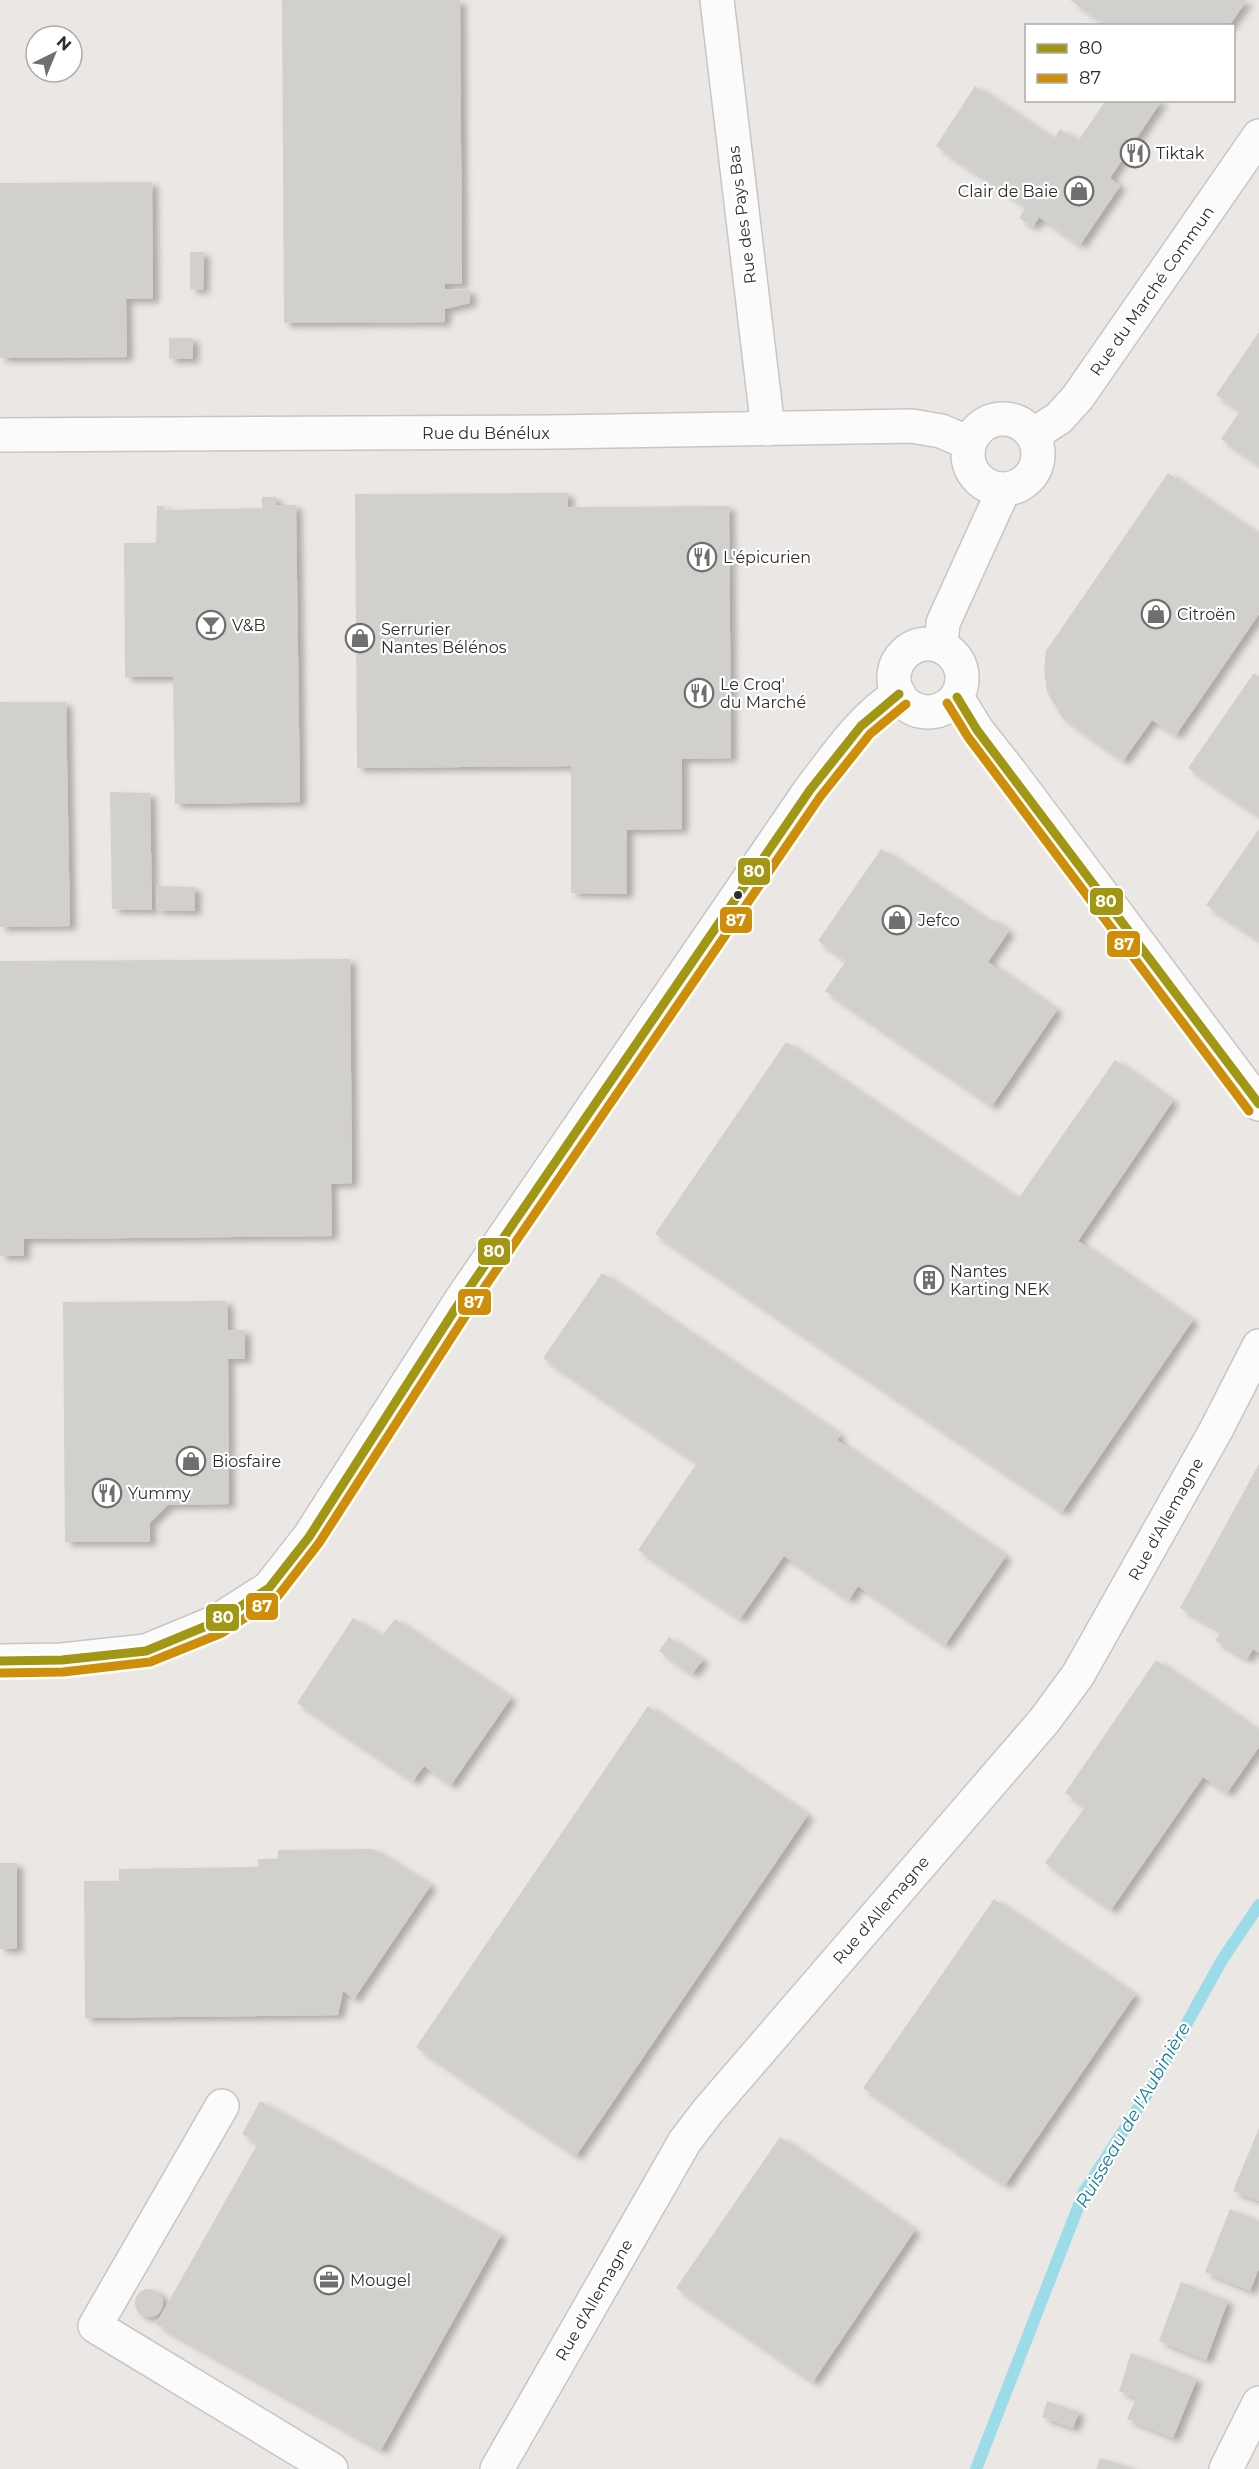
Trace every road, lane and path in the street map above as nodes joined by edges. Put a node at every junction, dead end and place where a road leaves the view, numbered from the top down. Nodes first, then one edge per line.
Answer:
1 (717, 0) edge
2 (1259, 136) edge
3 (768, 429) junction
4 (0, 435) edge
5 (1033, 435) junction
6 (969, 443) junction
7 (1004, 489) junction
8 (941, 646) junction
9 (899, 694) junction
10 (957, 697) junction
11 (1259, 1104) edge
12 (1259, 1347) edge
13 (0, 1661) edge
14 (222, 2106) dead end
15 (1259, 2403) edge
16 (331, 2469) edge
17 (497, 2469) edge
18 (1226, 2469) edge

1 - 3 street, Rue des Pays Bas
2 - 5 street, Rue du Marché Commun
3 - 4 street, Rue du Bénélux
3 - 6 street, Rue du Bénélux
5 - 6 street
5 - 7 street
6 - 7 street
7 - 8 street
8 - 9 street
8 - 10 street
9 - 10 street
9 - 13 street
10 - 11 street
12 - 17 street, Rue d'Allemagne
14 - 16 street
15 - 18 street

